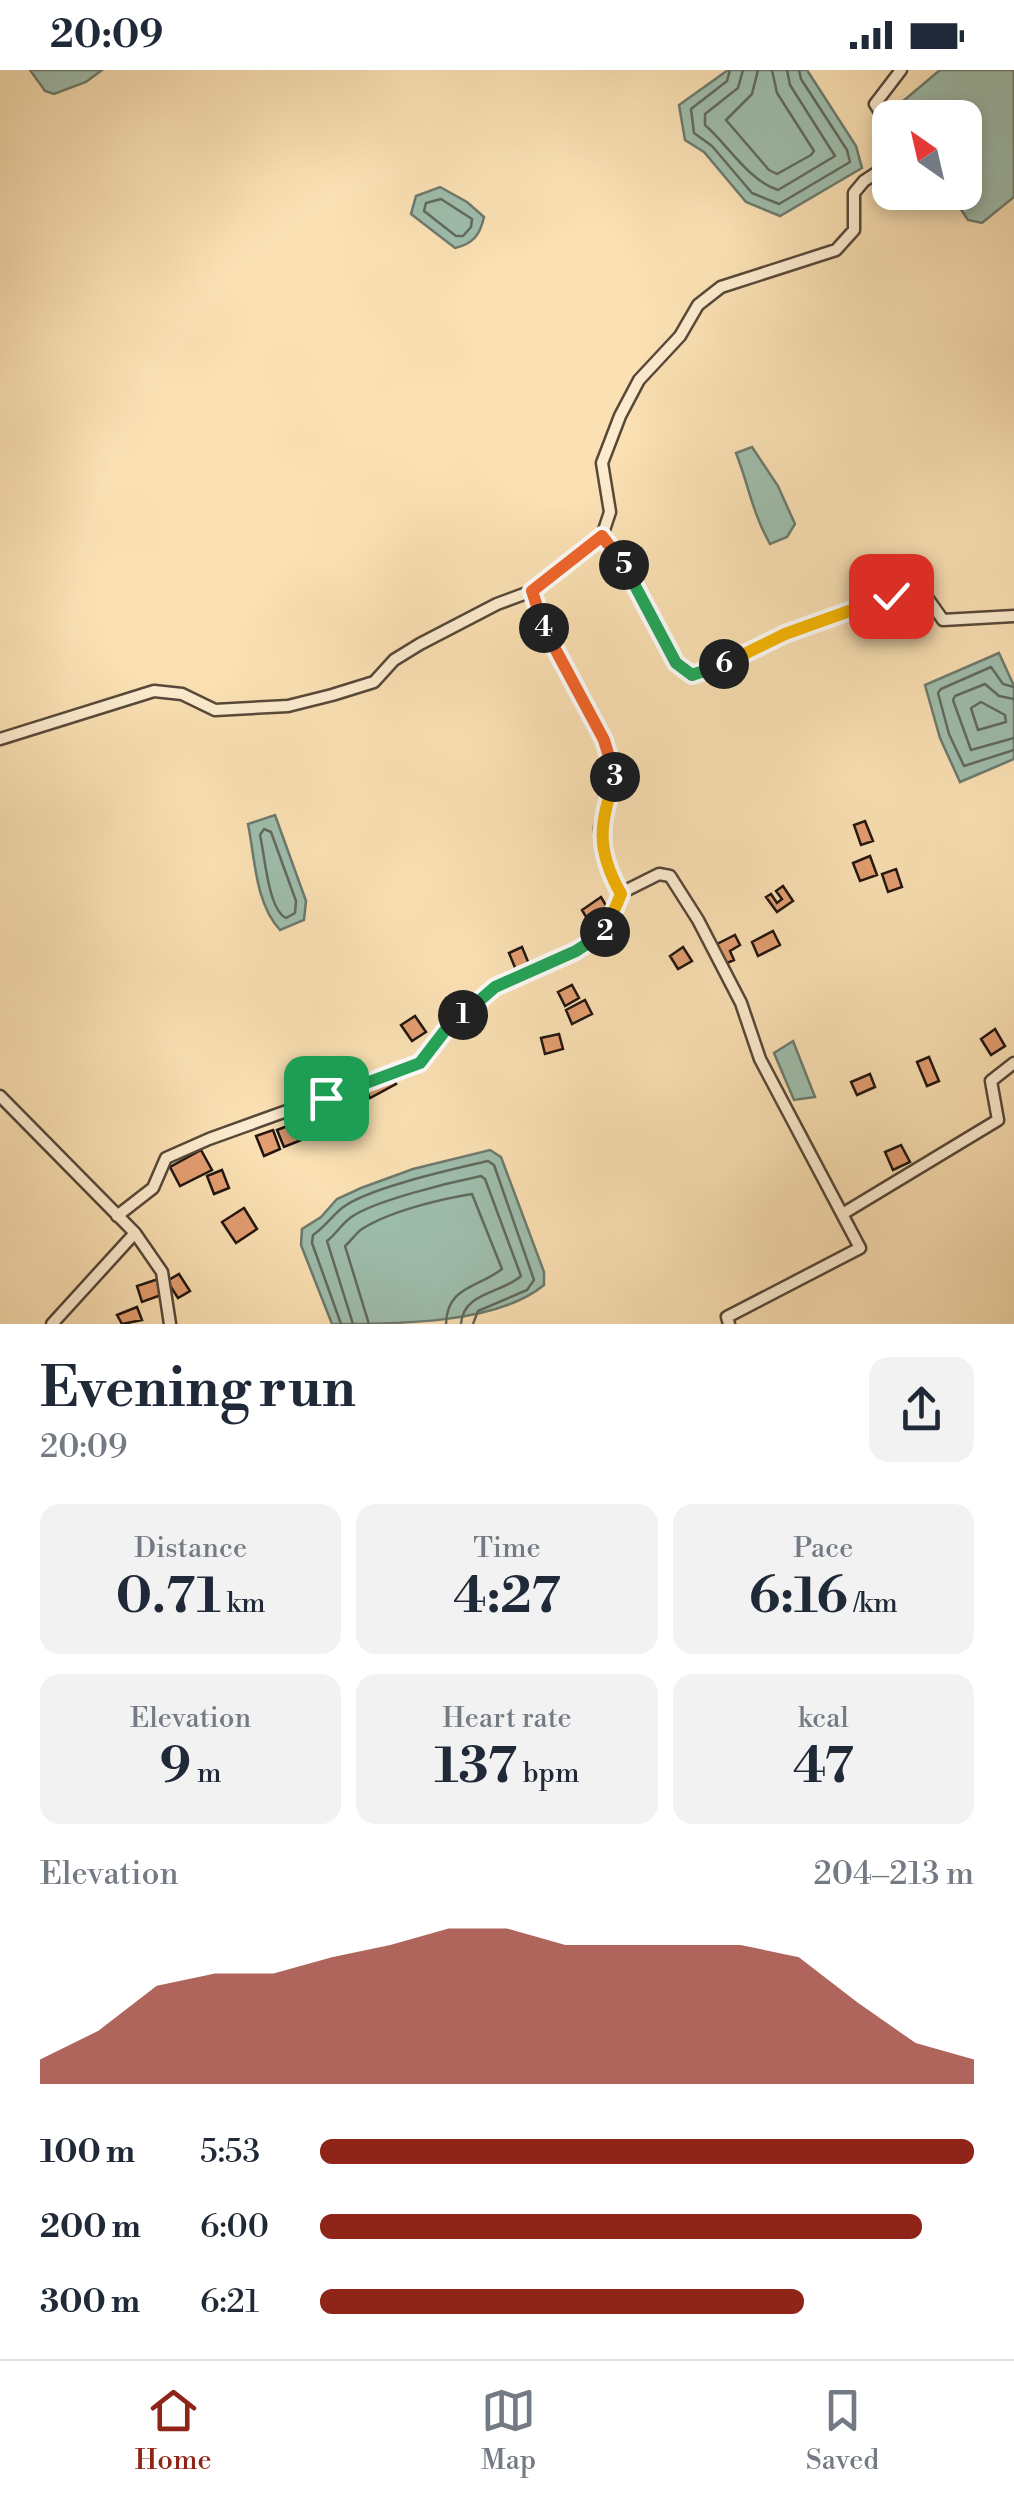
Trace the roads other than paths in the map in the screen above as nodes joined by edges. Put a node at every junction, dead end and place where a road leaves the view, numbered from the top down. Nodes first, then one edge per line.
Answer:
1 (901, 70) edge
2 (878, 100) edge
3 (872, 176) edge
4 (602, 536) junction
5 (532, 591) junction
6 (1014, 616) edge
7 (0, 739) edge
8 (621, 894) junction
9 (1014, 1063) edge
10 (0, 1096) edge
11 (844, 1213) junction
12 (116, 1216) junction
13 (135, 1234) junction
14 (52, 1324) edge
15 (170, 1324) edge
16 (729, 1324) edge

1 - 2 street
3 - 4 street
4 - 5 street
4 - 6 street
5 - 7 street
5 - 8 street
8 - 11 street
8 - 12 street
9 - 11 street
10 - 12 street
11 - 16 street
12 - 13 street
13 - 14 street
13 - 15 street

